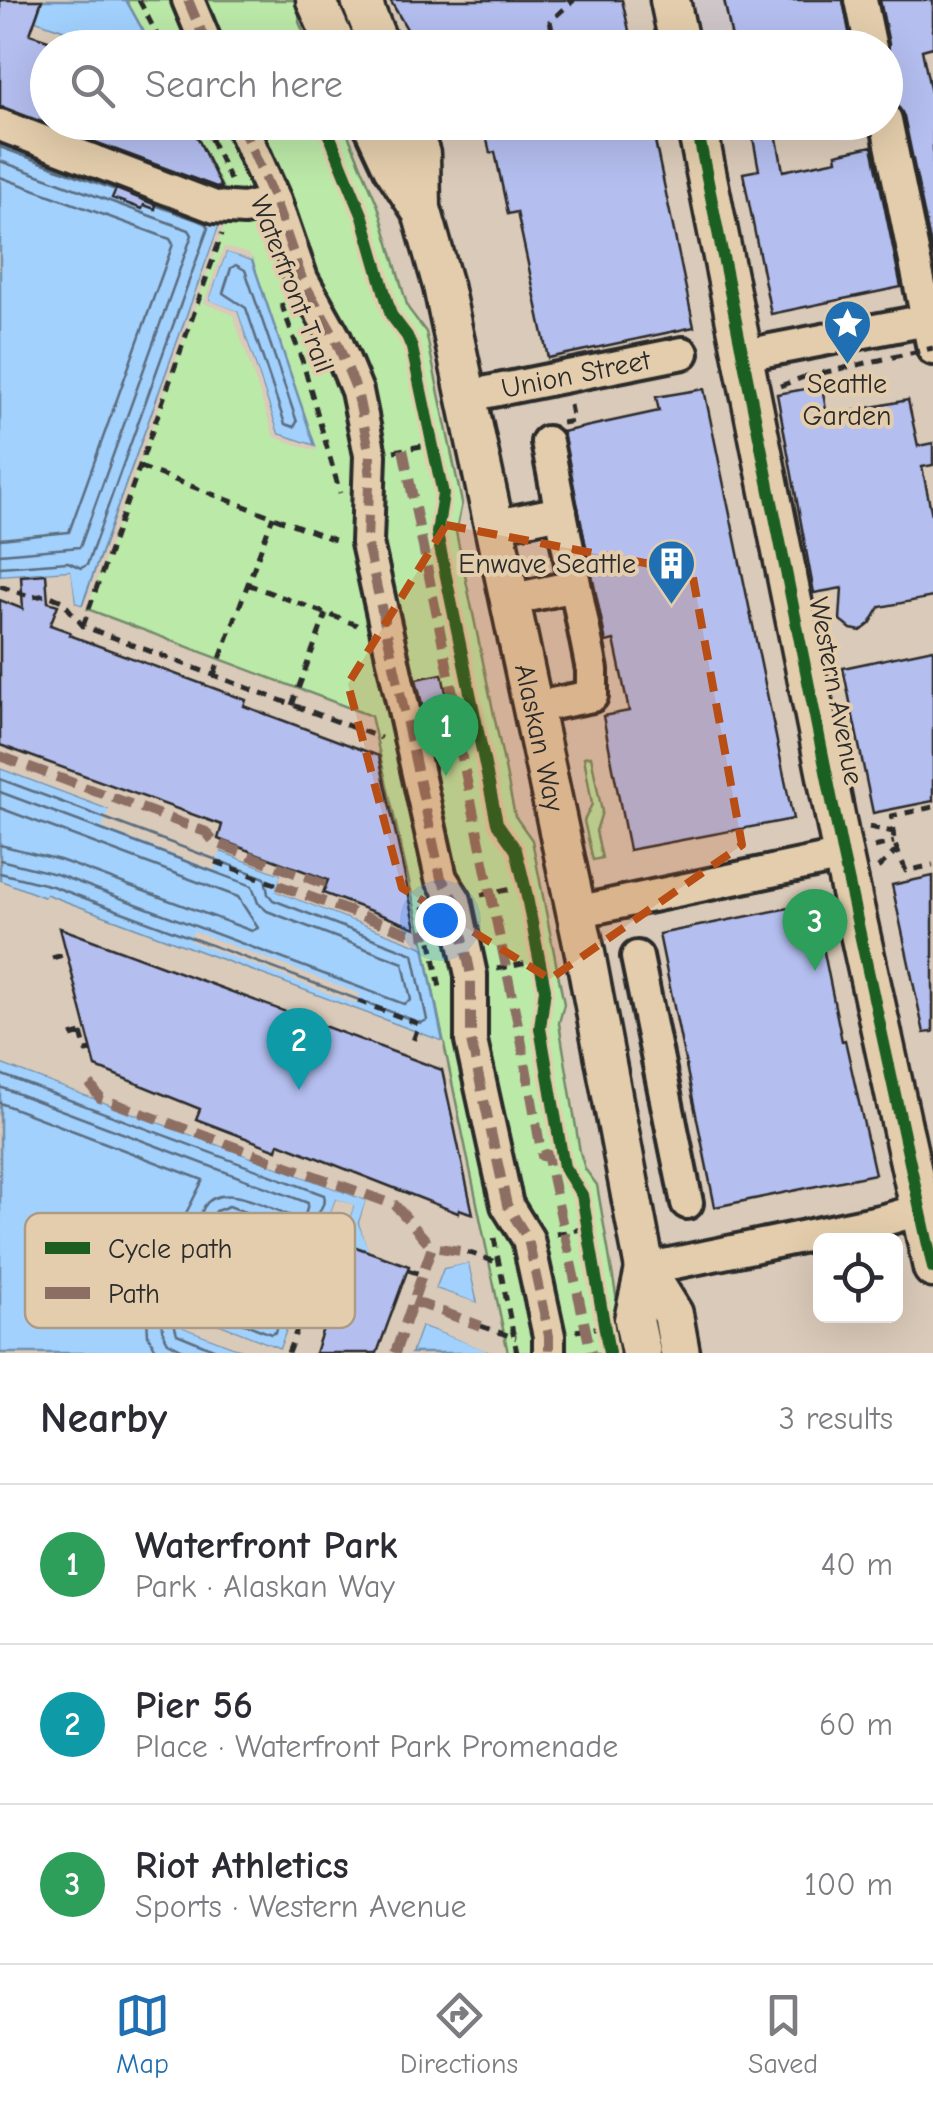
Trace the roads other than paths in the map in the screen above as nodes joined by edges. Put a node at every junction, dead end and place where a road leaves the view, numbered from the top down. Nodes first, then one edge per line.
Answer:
1 (188, 0) edge
2 (316, 0) edge
3 (361, 0) edge
4 (670, 0) edge
5 (861, 0) edge
6 (200, 30) edge
7 (329, 30) edge
8 (373, 30) edge
9 (676, 30) edge
10 (867, 30) edge
11 (0, 124) edge
12 (30, 136) edge
13 (41, 140) edge
14 (248, 140) edge
15 (380, 140) edge
16 (415, 140) edge
17 (700, 140) edge
18 (890, 140) edge
19 (275, 200) junction
20 (422, 212) junction
21 (931, 339) edge
22 (683, 353) dead end
23 (745, 356) junction
24 (468, 396) junction
25 (547, 442) dead end
26 (561, 512) junction
27 (493, 526) junction
28 (575, 586) junction
29 (509, 600) junction
30 (532, 708) junction
31 (858, 851) junction
32 (576, 912) junction
33 (636, 957) dead end
34 (646, 1001) junction
35 (596, 1011) junction
36 (660, 1068) junction
37 (608, 1078) junction
38 (687, 1202) dead end
39 (927, 1207) edge
40 (933, 1268) edge
41 (645, 1269) junction
42 (548, 1353) edge
43 (641, 1353) edge
44 (680, 1353) edge

1 - 6 street
2 - 7 main road
3 - 8 main road
4 - 9 main road
5 - 10 street
11 - 12 street
13 - 19 street
14 - 19 street
15 - 20 main road, Alaskan Way
16 - 20 main road, Alaskan Way
17 - 23 main road, Western Avenue
18 - 21 street
19 - 42 street
20 - 24 main road, Alaskan Way
21 - 23 street
22 - 24 street, Union Street
23 - 31 main road, Western Avenue
24 - 27 main road, Alaskan Way
25 - 26 street
26 - 27 street
26 - 28 street
27 - 29 main road, Alaskan Way
28 - 29 street
28 - 30 street
29 - 30 main road, Alaskan Way
30 - 32 main road, Alaskan Way
31 - 32 street
31 - 39 main road, Western Avenue
32 - 35 main road, Alaskan Way
33 - 34 street
34 - 35 street
34 - 36 street
35 - 37 main road, Alaskan Way
36 - 37 street
36 - 38 street
37 - 41 main road, Alaskan Way
39 - 40 main road, Western Avenue
39 - 41 street
41 - 43 main road, Alaskan Way
41 - 44 main road, Alaskan Way

